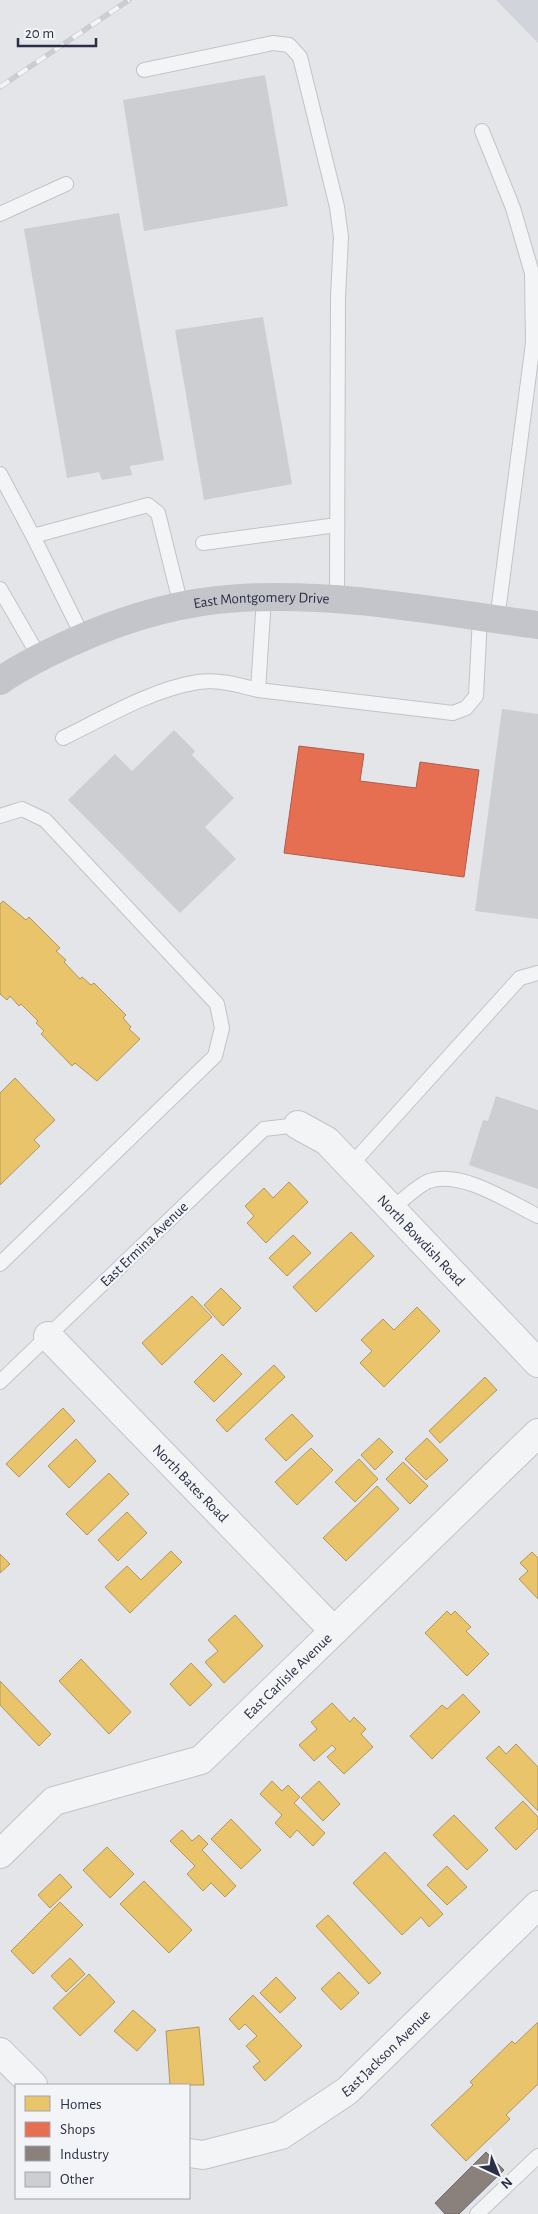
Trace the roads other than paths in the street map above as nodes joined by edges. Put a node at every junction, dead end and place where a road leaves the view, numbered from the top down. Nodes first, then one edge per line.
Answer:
1 (144, 70) dead end
2 (482, 131) dead end
3 (66, 184) dead end
4 (0, 214) edge
5 (0, 474) edge
6 (337, 525) junction
7 (33, 536) junction
8 (203, 543) dead end
9 (0, 589) edge
10 (264, 598) junction
11 (337, 599) junction
12 (181, 606) junction
13 (488, 618) junction
14 (538, 625) edge
15 (83, 637) junction
16 (40, 658) junction
17 (0, 682) edge
18 (258, 690) junction
19 (63, 738) dead end
20 (0, 816) edge
21 (538, 973) edge
22 (298, 1126) joint
23 (350, 1166) junction
24 (392, 1209) junction
25 (538, 1216) edge
26 (0, 1264) edge
27 (48, 1336) junction
28 (535, 1356) edge
29 (0, 1382) edge
30 (538, 1433) edge
31 (334, 1632) junction
32 (0, 1854) edge
33 (538, 1905) edge
34 (0, 2052) edge
35 (32, 2084) edge
36 (196, 2154) edge
37 (538, 2156) edge
38 (477, 2214) edge

1 - 6 lane
2 - 13 lane
3 - 4 lane
5 - 7 lane
6 - 8 lane
6 - 11 lane
7 - 12 lane
7 - 15 lane
9 - 16 lane
10 - 11 main road, East Montgomery Drive
10 - 12 main road, East Montgomery Drive
10 - 18 lane
11 - 13 main road, East Montgomery Drive
12 - 15 main road, East Montgomery Drive
13 - 14 main road, East Montgomery Drive
13 - 18 lane
15 - 16 main road, East Montgomery Drive
16 - 17 main road, East Montgomery Drive
18 - 19 lane
20 - 26 lane
21 - 23 lane
22 - 23 street, North Bowdish Road
22 - 27 lane, East Ermina Avenue
23 - 24 street, North Bowdish Road
24 - 25 lane
24 - 28 street, North Bowdish Road
27 - 29 lane, East Ermina Avenue
27 - 31 street, North Bates Road
30 - 31 street, East Carlisle Avenue
31 - 32 street, East Carlisle Avenue
33 - 36 street, East Jackson Avenue
34 - 35 street
37 - 38 lane

